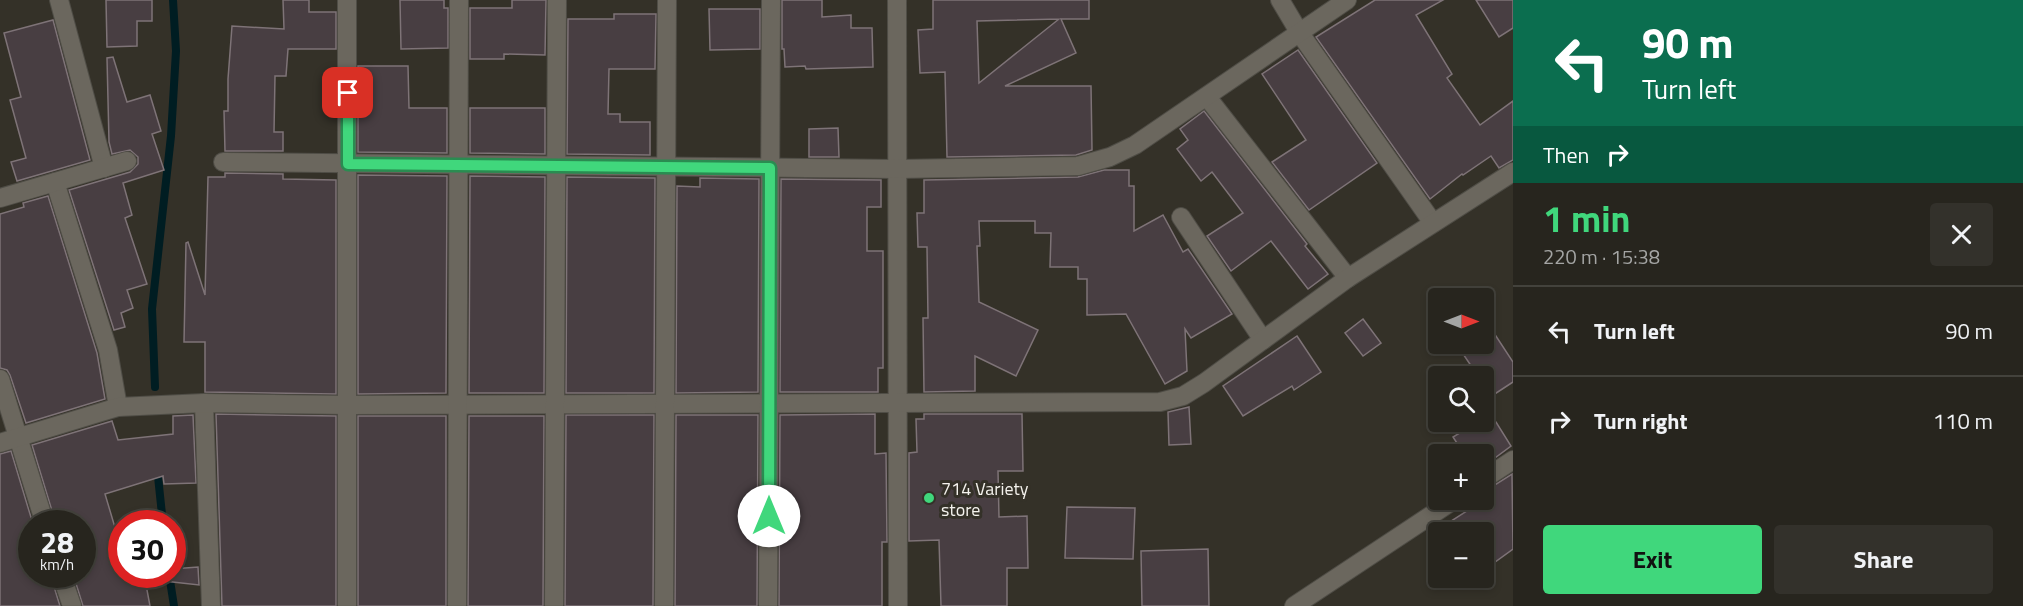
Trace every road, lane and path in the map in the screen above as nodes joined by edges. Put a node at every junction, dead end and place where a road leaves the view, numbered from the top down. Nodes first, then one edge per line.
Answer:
1 (59, 0) edge
2 (348, 0) edge
3 (459, 0) edge
4 (557, 0) edge
5 (667, 0) edge
6 (771, 0) edge
7 (897, 0) edge
8 (1280, 0) edge
9 (1347, 0) edge
10 (1299, 32) junction
11 (1207, 97) junction
12 (127, 161) dead end
13 (223, 162) dead end
14 (348, 164) junction
15 (458, 165) junction
16 (556, 166) junction
17 (666, 167) junction
18 (104, 168) junction
19 (770, 168) junction
20 (897, 169) junction
21 (1513, 172) edge
22 (55, 182) junction
23 (0, 198) edge
24 (1181, 217) dead end
25 (1433, 223) junction
26 (1348, 278) junction
27 (1263, 340) junction
28 (0, 379) edge
29 (898, 402) junction
30 (204, 403) junction
31 (769, 403) junction
32 (458, 404) junction
33 (555, 404) junction
34 (665, 404) junction
35 (348, 405) junction
36 (118, 407) junction
37 (9, 441) edge
38 (1513, 460) edge
39 (1494, 472) edge
40 (39, 510) edge
41 (1439, 510) edge
42 (66, 588) edge
43 (72, 606) edge
44 (211, 606) edge
45 (347, 606) edge
46 (457, 606) edge
47 (554, 606) edge
48 (664, 606) edge
49 (768, 606) edge
50 (898, 606) edge
51 (1294, 606) edge

1 - 18 street
2 - 14 street
3 - 15 street
4 - 16 street
5 - 17 street
6 - 19 street
7 - 20 street
8 - 10 street
9 - 10 street
10 - 11 street
10 - 25 street
11 - 20 street
11 - 26 street
12 - 18 street
13 - 14 street
14 - 15 street
14 - 35 street
15 - 16 street
15 - 32 street
16 - 17 street
16 - 33 street
17 - 19 street
17 - 34 street
18 - 22 street
19 - 20 street
19 - 31 street
20 - 29 street
21 - 25 street
22 - 23 street
22 - 36 street
24 - 27 street
25 - 26 street
26 - 27 street
27 - 29 street
28 - 37 street
29 - 31 street
29 - 50 street
30 - 35 street
30 - 36 street
30 - 44 street
31 - 34 street
31 - 49 street
32 - 33 street
32 - 35 street
32 - 46 street
33 - 34 street
33 - 47 street
34 - 48 street
35 - 45 street
36 - 37 street
37 - 40 street
38 - 39 street
41 - 51 street
42 - 43 street

